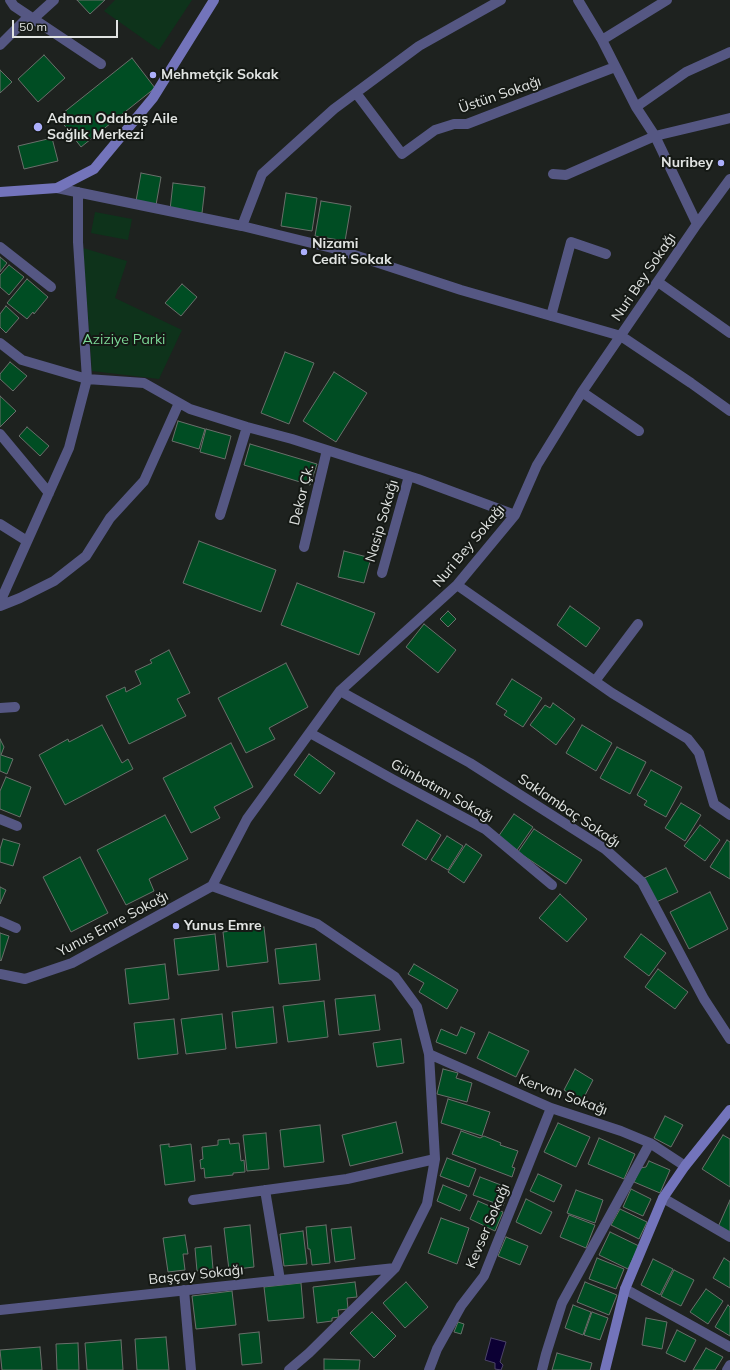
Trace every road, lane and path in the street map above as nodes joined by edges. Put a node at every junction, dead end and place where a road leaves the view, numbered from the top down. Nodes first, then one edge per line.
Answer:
1 (10, 0) edge
2 (54, 0) edge
3 (214, 0) edge
4 (501, 0) edge
5 (578, 0) edge
6 (667, 0) edge
7 (31, 18) junction
8 (602, 40) junction
9 (0, 45) edge
10 (730, 52) edge
11 (101, 64) dead end
12 (615, 67) junction
13 (356, 93) junction
14 (636, 106) junction
15 (730, 118) edge
16 (655, 136) junction
17 (553, 174) dead end
18 (730, 179) edge
19 (57, 188) junction
20 (727, 191) edge
21 (0, 192) edge
22 (78, 192) junction
23 (697, 224) junction
24 (242, 226) junction
25 (0, 247) edge
26 (606, 254) dead end
27 (658, 282) junction
28 (51, 287) dead end
29 (551, 316) junction
30 (730, 333) edge
31 (621, 336) junction
32 (0, 343) edge
33 (87, 379) junction
34 (582, 392) junction
35 (179, 403) junction
36 (730, 410) edge
37 (247, 427) junction
38 (639, 432) dead end
39 (0, 434) edge
40 (327, 450) junction
41 (409, 476) junction
42 (49, 493) junction
43 (515, 514) junction
44 (220, 515) dead end
45 (0, 524) edge
46 (27, 541) junction
47 (304, 547) dead end
48 (382, 573) dead end
49 (457, 585) junction
50 (0, 602) edge
51 (0, 606) edge
52 (638, 624) dead end
53 (595, 681) junction
54 (340, 691) junction
55 (15, 707) dead end
56 (0, 708) edge
57 (310, 733) junction
58 (730, 815) edge
59 (0, 819) edge
60 (17, 826) dead end
61 (552, 884) dead end
62 (212, 886) junction
63 (0, 921) edge
64 (16, 928) dead end
65 (0, 974) edge
66 (730, 1039) edge
67 (429, 1054) junction
68 (551, 1108) junction
69 (729, 1115) edge
70 (650, 1143) junction
71 (435, 1158) junction
72 (685, 1166) junction
73 (265, 1190) junction
74 (663, 1198) junction
75 (192, 1200) dead end
76 (730, 1237) edge
77 (395, 1268) junction
78 (280, 1280) junction
79 (184, 1290) junction
80 (625, 1290) junction
81 (0, 1310) edge
82 (730, 1347) edge
83 (730, 1365) edge
84 (191, 1370) edge
85 (289, 1370) edge
86 (429, 1370) edge
87 (542, 1370) edge
88 (606, 1370) edge
89 (727, 1370) edge

1 - 7 street
2 - 7 street
3 - 19 main road
4 - 13 street
5 - 8 street
6 - 8 street
7 - 9 street
7 - 11 street
8 - 12 street
10 - 14 street
12 - 13 street, Üstün Sokağı
12 - 14 street
13 - 24 street
14 - 16 street
15 - 16 street
16 - 17 street
16 - 23 street
18 - 20 street, Nuri Bey Sokağı
19 - 21 main road
19 - 22 street
20 - 23 street, Nuri Bey Sokağı
22 - 24 street
22 - 33 street
23 - 27 street, Nuri Bey Sokağı
24 - 29 street
25 - 28 street
26 - 29 street
27 - 30 street
27 - 31 street, Nuri Bey Sokağı
29 - 31 street
31 - 34 street, Nuri Bey Sokağı
31 - 36 street
32 - 33 street
33 - 35 street
33 - 42 street
34 - 38 street
34 - 43 street, Nuri Bey Sokağı
35 - 37 street
35 - 51 street
37 - 40 street
37 - 44 street
39 - 42 street
40 - 41 street
40 - 47 street, Dekor Çk.
41 - 43 street
41 - 48 street, Nasip Sokağı
42 - 46 street
43 - 49 street, Nuri Bey Sokağı
45 - 46 street
46 - 50 street
49 - 53 street
49 - 54 street, Nuri Bey Sokağı
52 - 53 street
53 - 58 street
54 - 57 street, Nuri Bey Sokağı
54 - 66 street, Saklambaç Sokağı
55 - 56 street
57 - 61 street, Günbatımı Sokağı
57 - 62 street, Nuri Bey Sokağı
59 - 60 street
62 - 65 street, Yunus Emre Sokağı
62 - 67 street
63 - 64 street
67 - 68 street, Kervan Sokağı
67 - 71 street
68 - 70 street, Kervan Sokağı
68 - 86 street, Kevser Sokağı
69 - 72 main road
70 - 72 street, Kervan Sokağı
70 - 87 street
71 - 73 street
71 - 77 street
72 - 74 main road
73 - 75 street
73 - 78 street
74 - 76 street
74 - 80 main road
77 - 78 street, Başçay Sokağı
77 - 85 street
78 - 79 street, Başçay Sokağı
79 - 81 street, Başçay Sokağı
79 - 84 street
80 - 82 street
80 - 88 main road
83 - 89 street

